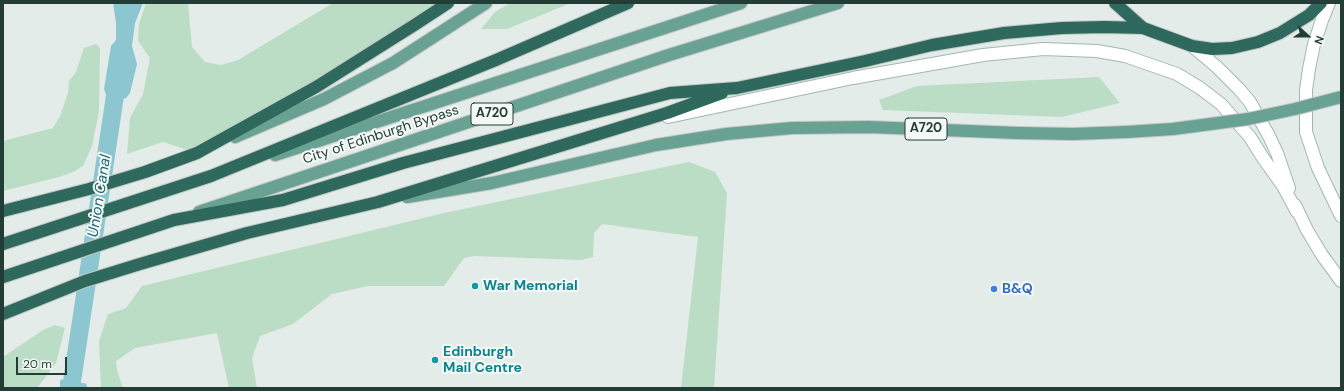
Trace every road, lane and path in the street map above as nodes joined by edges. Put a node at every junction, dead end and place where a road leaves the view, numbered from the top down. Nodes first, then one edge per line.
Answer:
1 (448, 3) edge
2 (486, 3) edge
3 (628, 3) edge
4 (741, 3) edge
5 (838, 3) edge
6 (1115, 3) edge
7 (1321, 3) edge
8 (1329, 3) edge
9 (1143, 28) junction
10 (1192, 46) junction
11 (737, 88) junction
12 (1341, 97) edge
13 (626, 125) junction
14 (197, 153) junction
15 (211, 176) junction
16 (378, 202) junction
17 (3, 211) edge
18 (1297, 212) junction
19 (1341, 216) edge
20 (174, 220) junction
21 (3, 244) edge
22 (3, 277) edge
23 (1341, 281) edge
24 (3, 314) edge

1 - 14 highway
2 - 14 main road
3 - 15 highway
4 - 15 main road, City of Edinburgh Bypass / A720
5 - 20 main road, City of Edinburgh Bypass / A720
6 - 9 highway
7 - 10 highway
8 - 19 street
9 - 10 highway
9 - 11 highway
10 - 18 street
11 - 13 highway
11 - 20 highway
12 - 16 main road, A720, bridge
13 - 16 highway
13 - 18 street
14 - 17 highway
15 - 21 highway, City of Edinburgh Bypass / A720
16 - 24 highway, A720
18 - 23 street
20 - 22 highway, City of Edinburgh Bypass / A720

